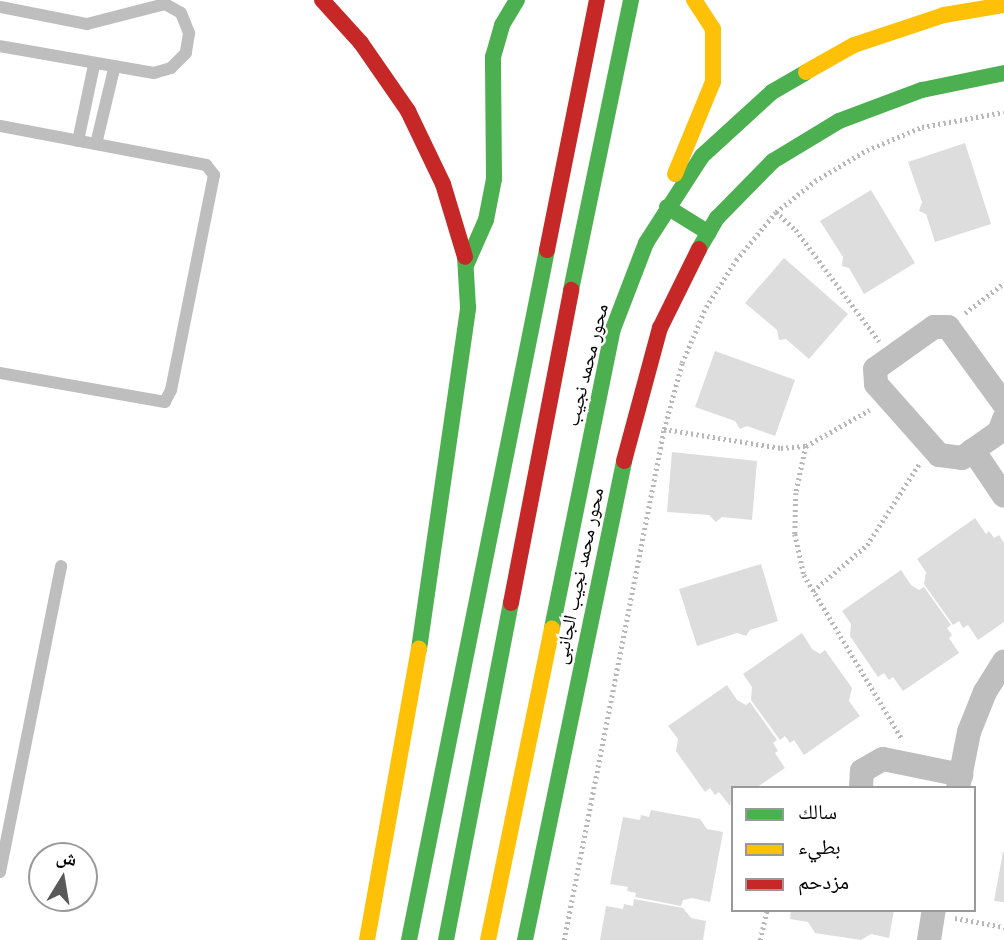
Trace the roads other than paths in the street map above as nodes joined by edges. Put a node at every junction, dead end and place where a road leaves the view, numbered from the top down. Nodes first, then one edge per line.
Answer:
1 (322, 0) edge
2 (517, 0) edge
3 (597, 0) edge
4 (631, 0) edge
5 (694, 0) edge
6 (989, 0) edge
7 (1004, 4) edge
8 (6, 5) edge
9 (0, 46) edge
10 (94, 65) junction
11 (114, 69) junction
12 (1004, 73) edge
13 (0, 126) edge
14 (78, 141) junction
15 (96, 145) junction
16 (667, 207) junction
17 (709, 233) junction
18 (467, 263) junction
19 (0, 373) edge
20 (1004, 404) edge
21 (1004, 419) edge
22 (973, 450) junction
23 (1004, 496) edge
24 (61, 566) dead end
25 (1004, 662) edge
26 (960, 781) edge
27 (861, 786) edge
28 (0, 872) edge
29 (367, 940) edge
30 (409, 940) edge
31 (446, 940) edge
32 (488, 940) edge
33 (525, 940) edge

1 - 18 main road
2 - 18 main road
3 - 30 main road
4 - 31 main road, محور محمد نجيب
5 - 16 main road
6 - 7 main road
7 - 16 main road, محور محمد نجيب
8 - 11 lane
9 - 10 lane
10 - 11 lane
10 - 14 lane
11 - 15 lane
12 - 17 main road, محور محمد نجيب الجانبى
13 - 14 lane
14 - 15 lane
15 - 19 lane
16 - 17 main road
16 - 32 main road, محور محمد نجيب
17 - 33 main road, محور محمد نجيب الجانبى
18 - 29 main road
20 - 22 street
21 - 22 street
22 - 23 street
24 - 28 lane
25 - 26 street
26 - 27 street

